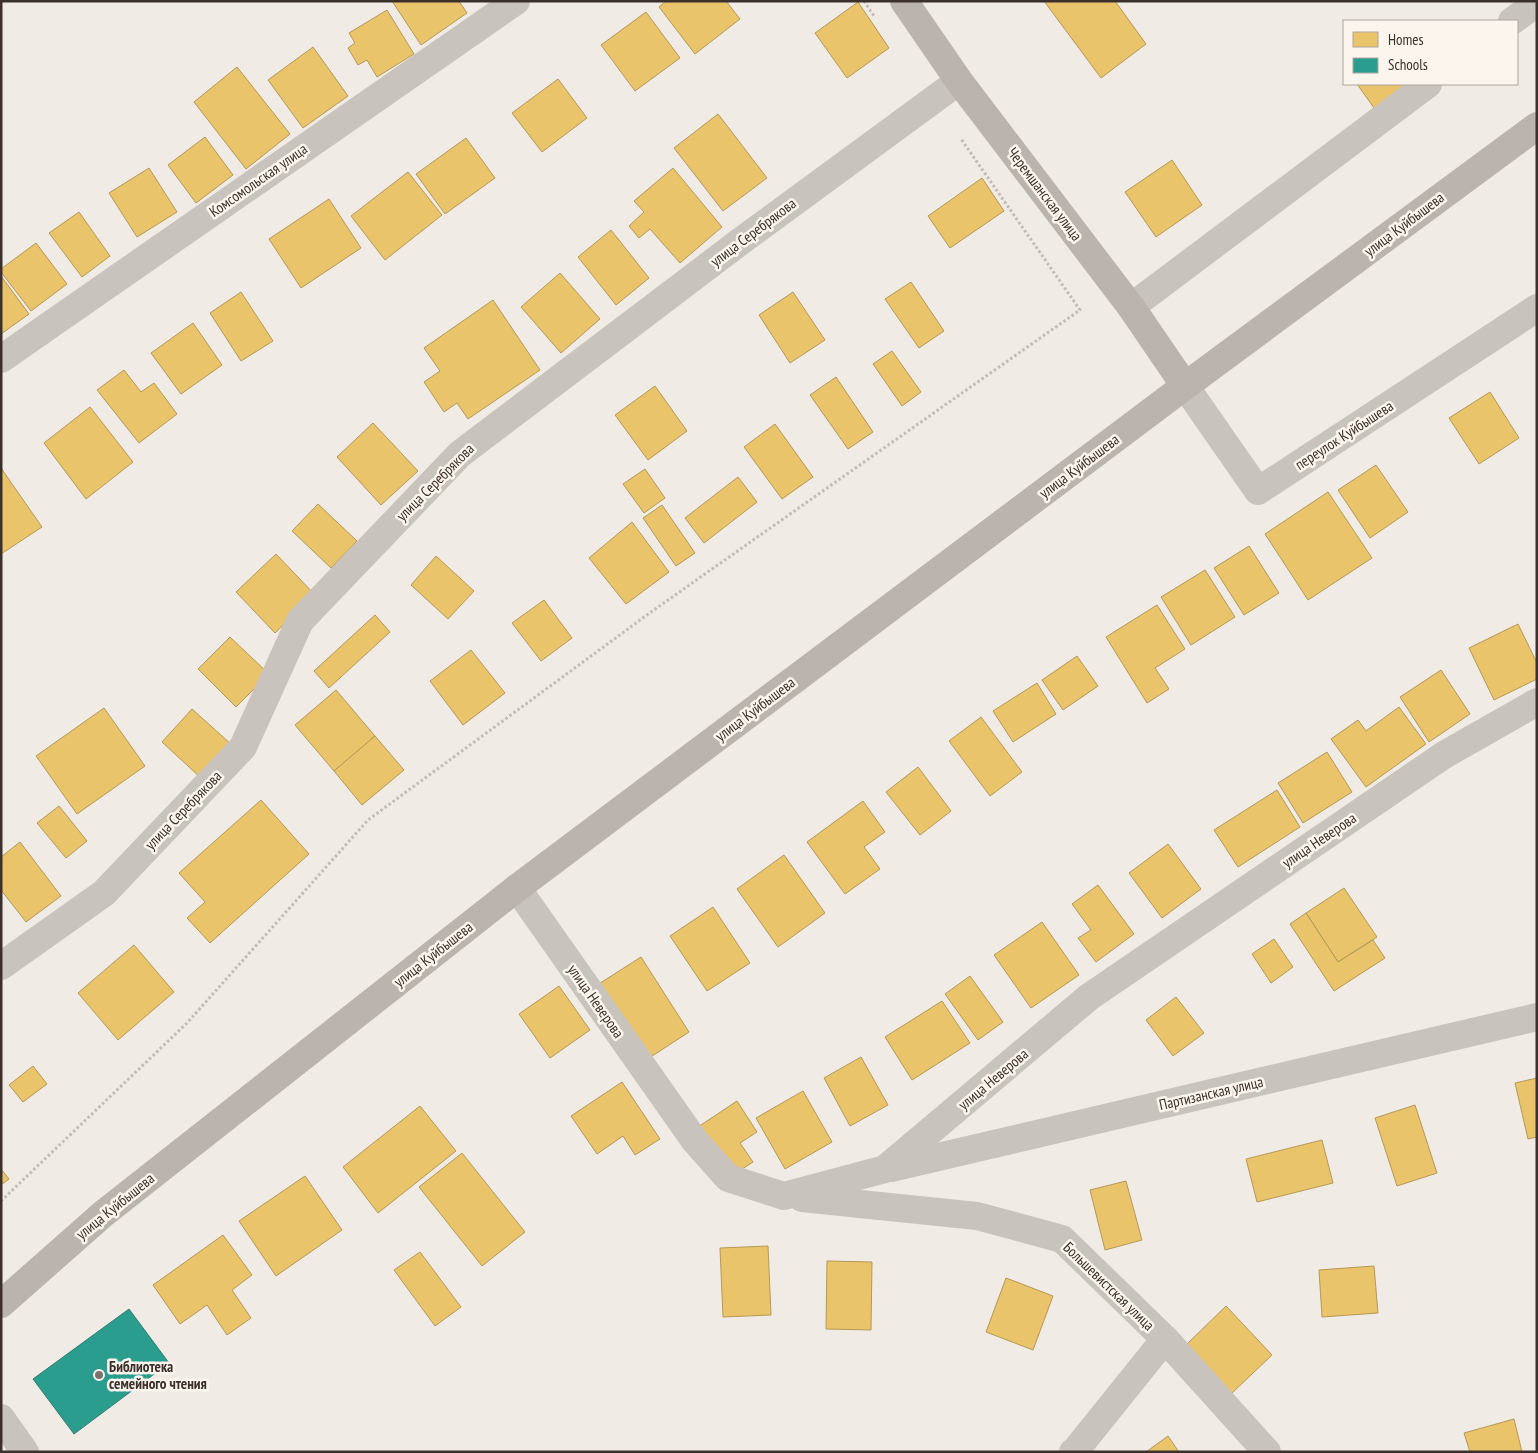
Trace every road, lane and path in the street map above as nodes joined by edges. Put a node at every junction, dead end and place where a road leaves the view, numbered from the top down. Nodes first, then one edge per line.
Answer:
1 (516, 1) edge
2 (864, 1) edge
3 (904, 1) edge
4 (1537, 3) edge
5 (875, 16) dead end
6 (1513, 20) edge
7 (959, 81) junction
8 (1427, 85) edge
9 (934, 100) junction
10 (1531, 130) edge
11 (1130, 307) junction
12 (1537, 308) edge
13 (1, 359) edge
14 (1185, 386) junction
15 (1537, 702) edge
16 (517, 888) junction
17 (1, 966) edge
18 (1537, 1016) edge
19 (885, 1169) junction
20 (784, 1196) junction
21 (1, 1201) edge
22 (1, 1304) edge
23 (1165, 1339) junction
24 (1, 1418) edge
25 (25, 1452) edge
26 (1073, 1452) edge
27 (1267, 1452) edge

1 - 13 street, Комсомольская улица
2 - 5 path
3 - 7 main road, Черемшанская улица
4 - 6 street
7 - 9 street, улица Серебрякова
7 - 11 main road, Черемшанская улица
8 - 11 street
9 - 17 street, улица Серебрякова
9 - 21 path
10 - 14 main road, улица Куйбышева
11 - 14 main road, Черемшанская улица
12 - 14 street, переулок Куйбышева
14 - 16 main road, улица Куйбышева
15 - 19 street, улица Неверова
16 - 20 street, улица Неверова
16 - 22 main road, улица Куйбышева
18 - 19 street, Партизанская улица
19 - 20 street, улица Неверова
20 - 23 street, Большевистская улица
23 - 26 street
23 - 27 street, Большевистская улица
24 - 25 street

